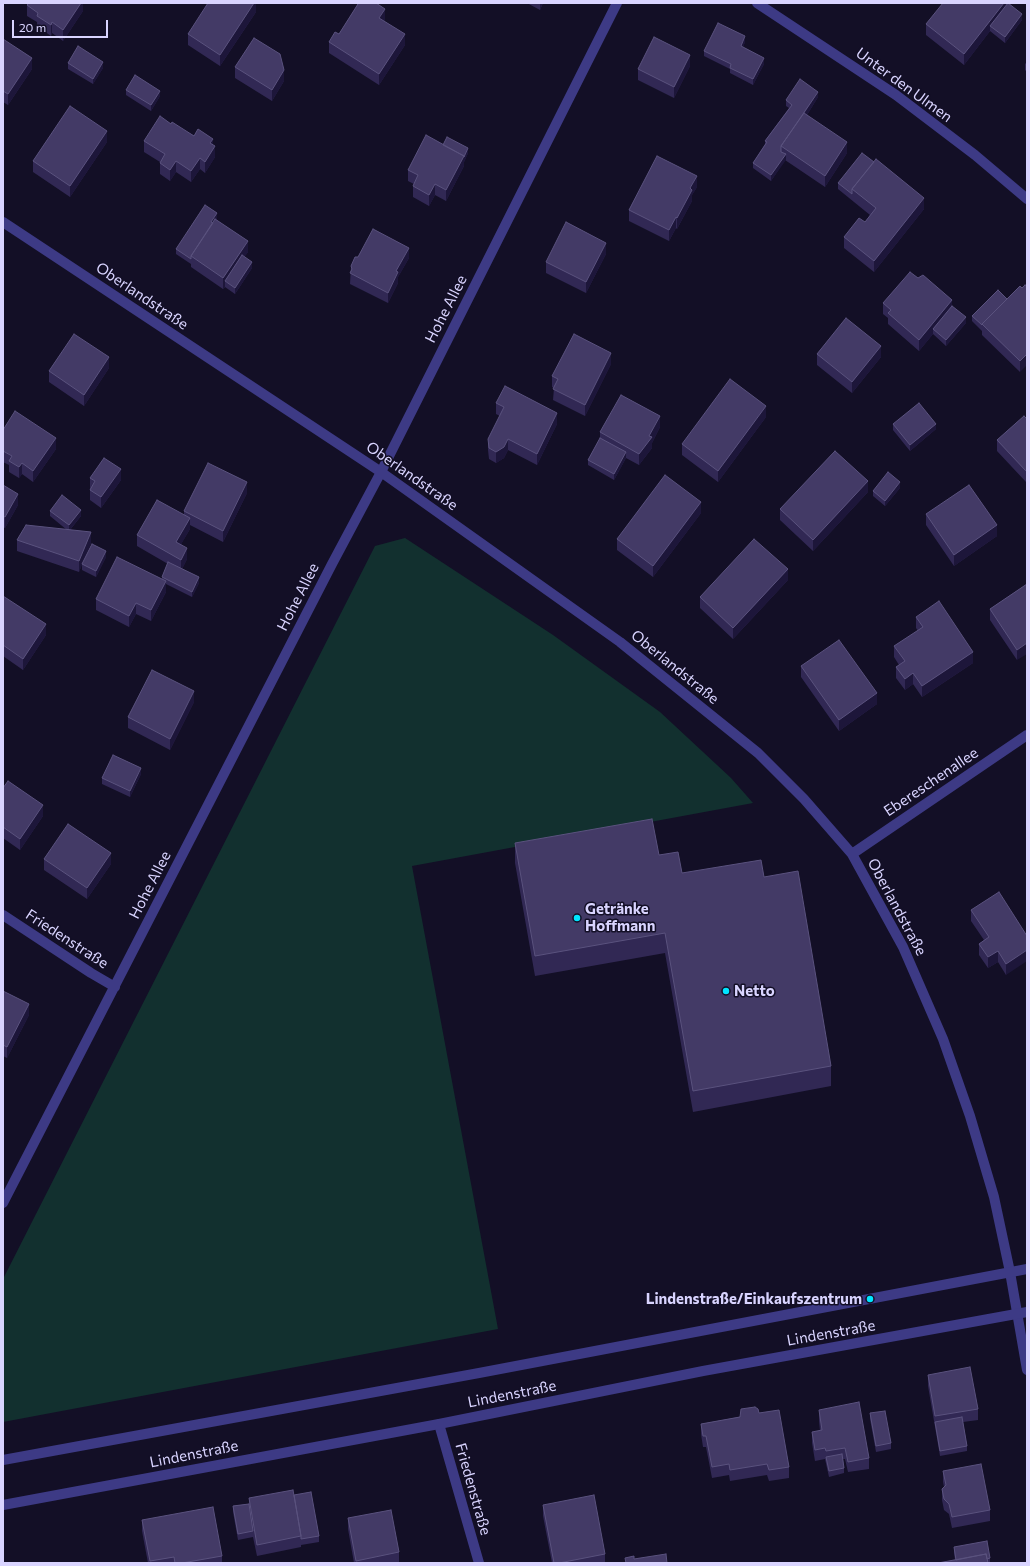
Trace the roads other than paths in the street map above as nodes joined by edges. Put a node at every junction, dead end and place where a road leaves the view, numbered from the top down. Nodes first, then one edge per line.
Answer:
1 (617, 3) edge
2 (757, 3) edge
3 (1027, 199) edge
4 (3, 222) edge
5 (381, 472) junction
6 (1027, 735) edge
7 (852, 854) junction
8 (3, 915) edge
9 (115, 986) junction
10 (3, 1203) edge
11 (1027, 1269) edge
12 (1010, 1272) junction
13 (1022, 1313) edge
14 (1027, 1370) edge
15 (439, 1424) junction
16 (3, 1460) edge
17 (3, 1505) edge
18 (479, 1563) edge

1 - 5 street, Hohe Allee
2 - 3 street, Unter den Ulmen
4 - 5 street, Oberlandstraße
5 - 7 street, Oberlandstraße
5 - 9 street, Hohe Allee
6 - 7 street, Ebereschenallee
7 - 12 street, Oberlandstraße
8 - 9 street, Friedenstraße
9 - 10 street, Hohe Allee
11 - 12 street, Lindenstraße
12 - 13 street, Oberlandstraße
12 - 16 street, Lindenstraße
13 - 14 street, Oberlandstraße
13 - 15 street, Lindenstraße
15 - 17 street, Lindenstraße
15 - 18 street, Friedenstraße

